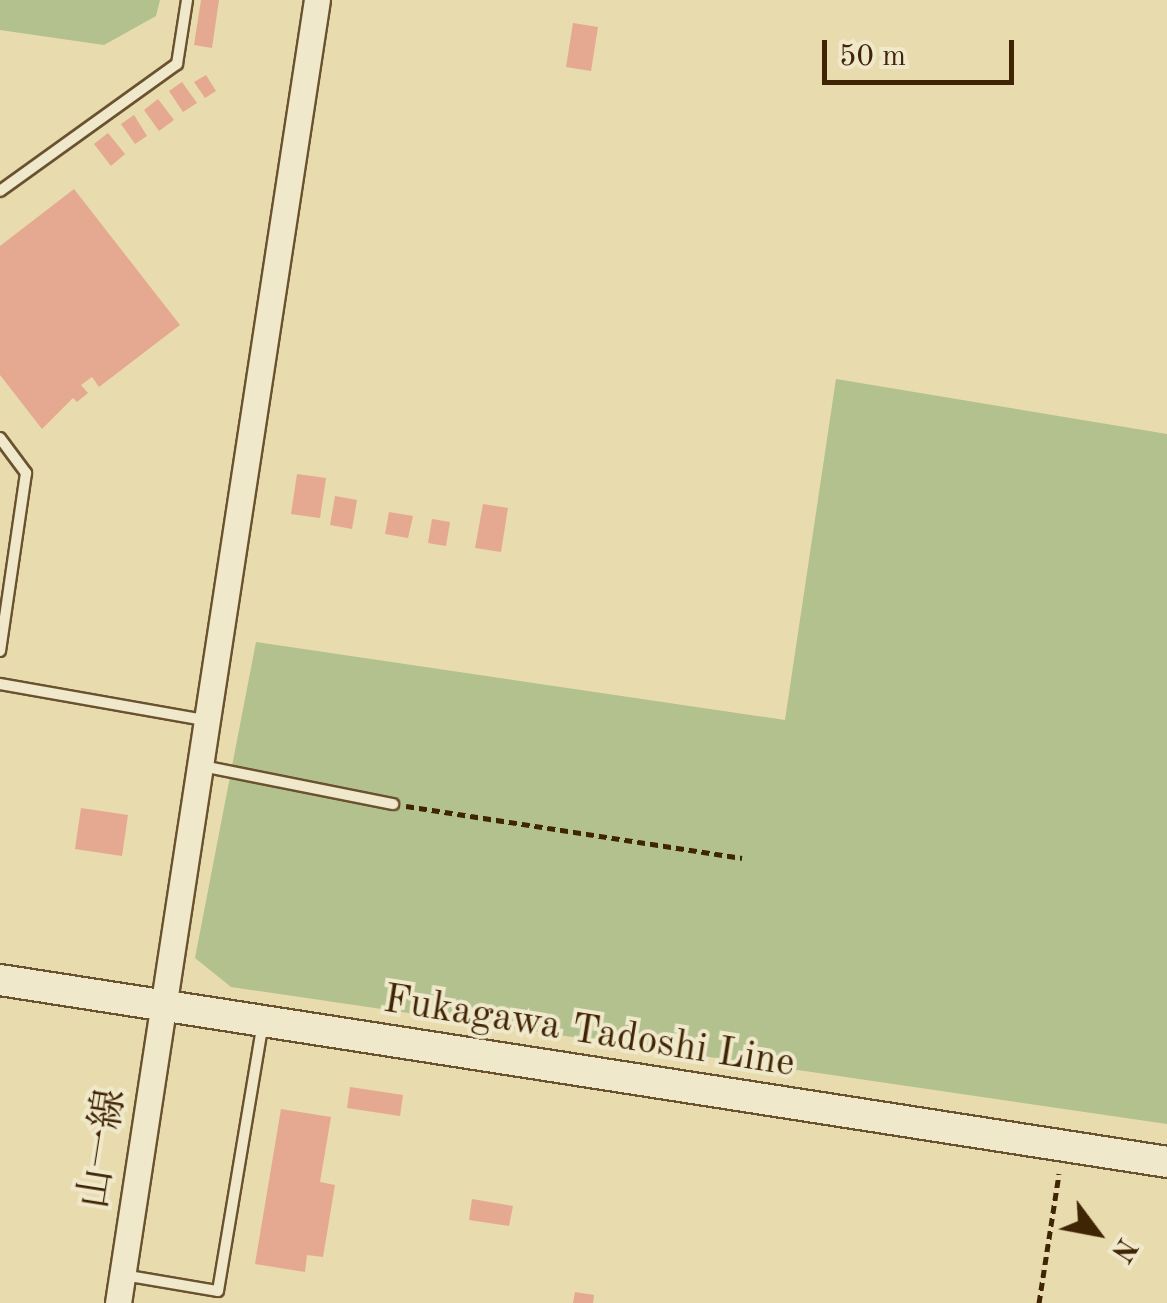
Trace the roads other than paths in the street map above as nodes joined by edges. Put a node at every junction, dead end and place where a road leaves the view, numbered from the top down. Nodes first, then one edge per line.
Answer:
1 (187, 0) edge
2 (317, 0) edge
3 (0, 191) edge
4 (0, 438) edge
5 (0, 651) edge
6 (0, 684) edge
7 (206, 720) junction
8 (201, 766) junction
9 (394, 804) road end
10 (0, 980) edge
11 (164, 1008) junction
12 (263, 1024) junction
13 (1167, 1162) edge
14 (122, 1275) junction
15 (118, 1303) edge

1 - 3 lane
2 - 7 street, 山一線
4 - 5 lane
6 - 7 lane
7 - 8 street, 山一線
8 - 9 lane
8 - 11 street, 山一線
10 - 11 main road, Fukagawa Tadoshi Line
11 - 12 main road, Fukagawa Tadoshi Line
11 - 14 street, 山一線
12 - 13 main road, Fukagawa Tadoshi Line
12 - 14 lane
14 - 15 street, 山一線

